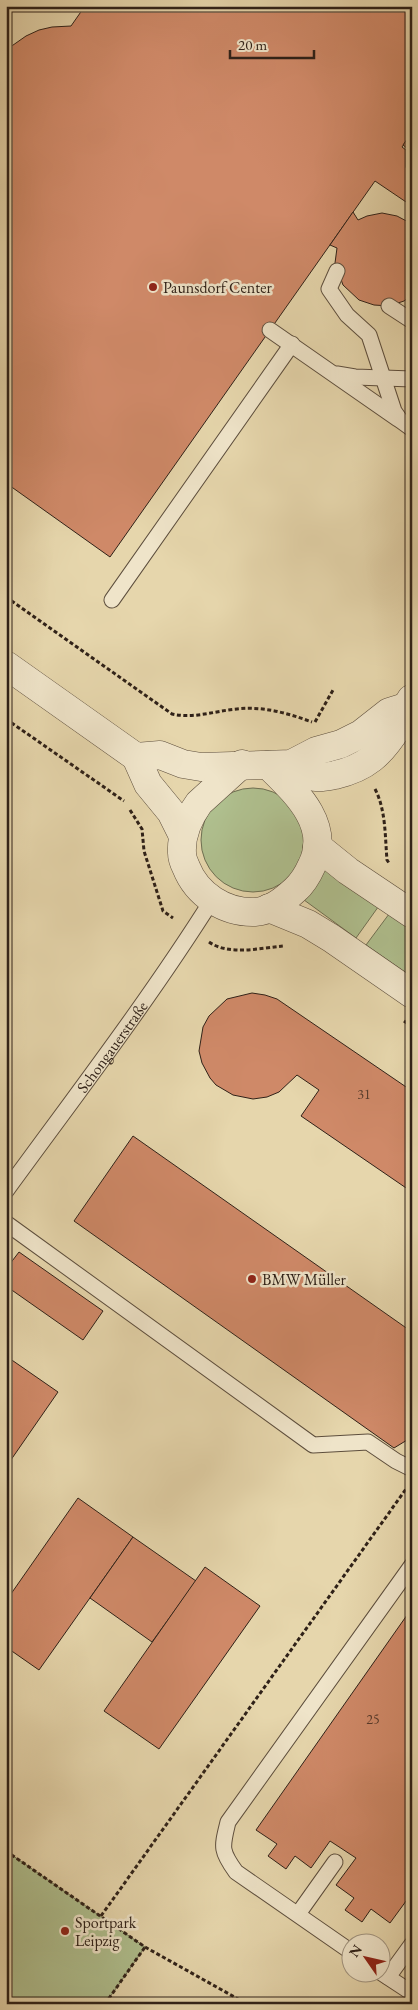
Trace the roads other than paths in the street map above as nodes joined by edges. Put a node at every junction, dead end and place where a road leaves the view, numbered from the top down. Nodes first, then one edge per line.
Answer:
1 (337, 271) dead end
2 (389, 306) dead end
3 (412, 321) edge
4 (270, 330) dead end
5 (292, 344) junction
6 (333, 373) junction
7 (382, 377) junction
8 (412, 379) edge
9 (406, 425) edge
10 (112, 600) dead end
11 (6, 665) edge
12 (408, 702) edge
13 (136, 757) junction
14 (267, 764) junction
15 (183, 836) junction
16 (317, 846) junction
17 (212, 900) junction
18 (270, 908) junction
19 (412, 914) edge
20 (412, 994) edge
21 (6, 1191) edge
22 (6, 1223) edge
23 (412, 1469) edge
24 (412, 1564) edge
25 (335, 1862) dead end
26 (298, 1914) junction
27 (340, 1944) edge
28 (412, 1944) edge
29 (390, 1968) edge
30 (390, 1978) edge
31 (412, 1993) edge

1 - 7 lane
2 - 3 lane
4 - 5 lane
5 - 6 lane
5 - 10 lane
6 - 7 lane
6 - 9 lane
7 - 8 lane
7 - 9 lane
11 - 13 street
12 - 14 street
13 - 14 street
13 - 15 street
14 - 15 street
14 - 16 street
15 - 17 street
16 - 18 street
16 - 19 street
17 - 18 street
17 - 21 lane, Schongauerstraße
18 - 20 street
22 - 23 lane
24 - 26 lane
25 - 26 lane
26 - 27 lane
28 - 29 lane
30 - 31 lane

